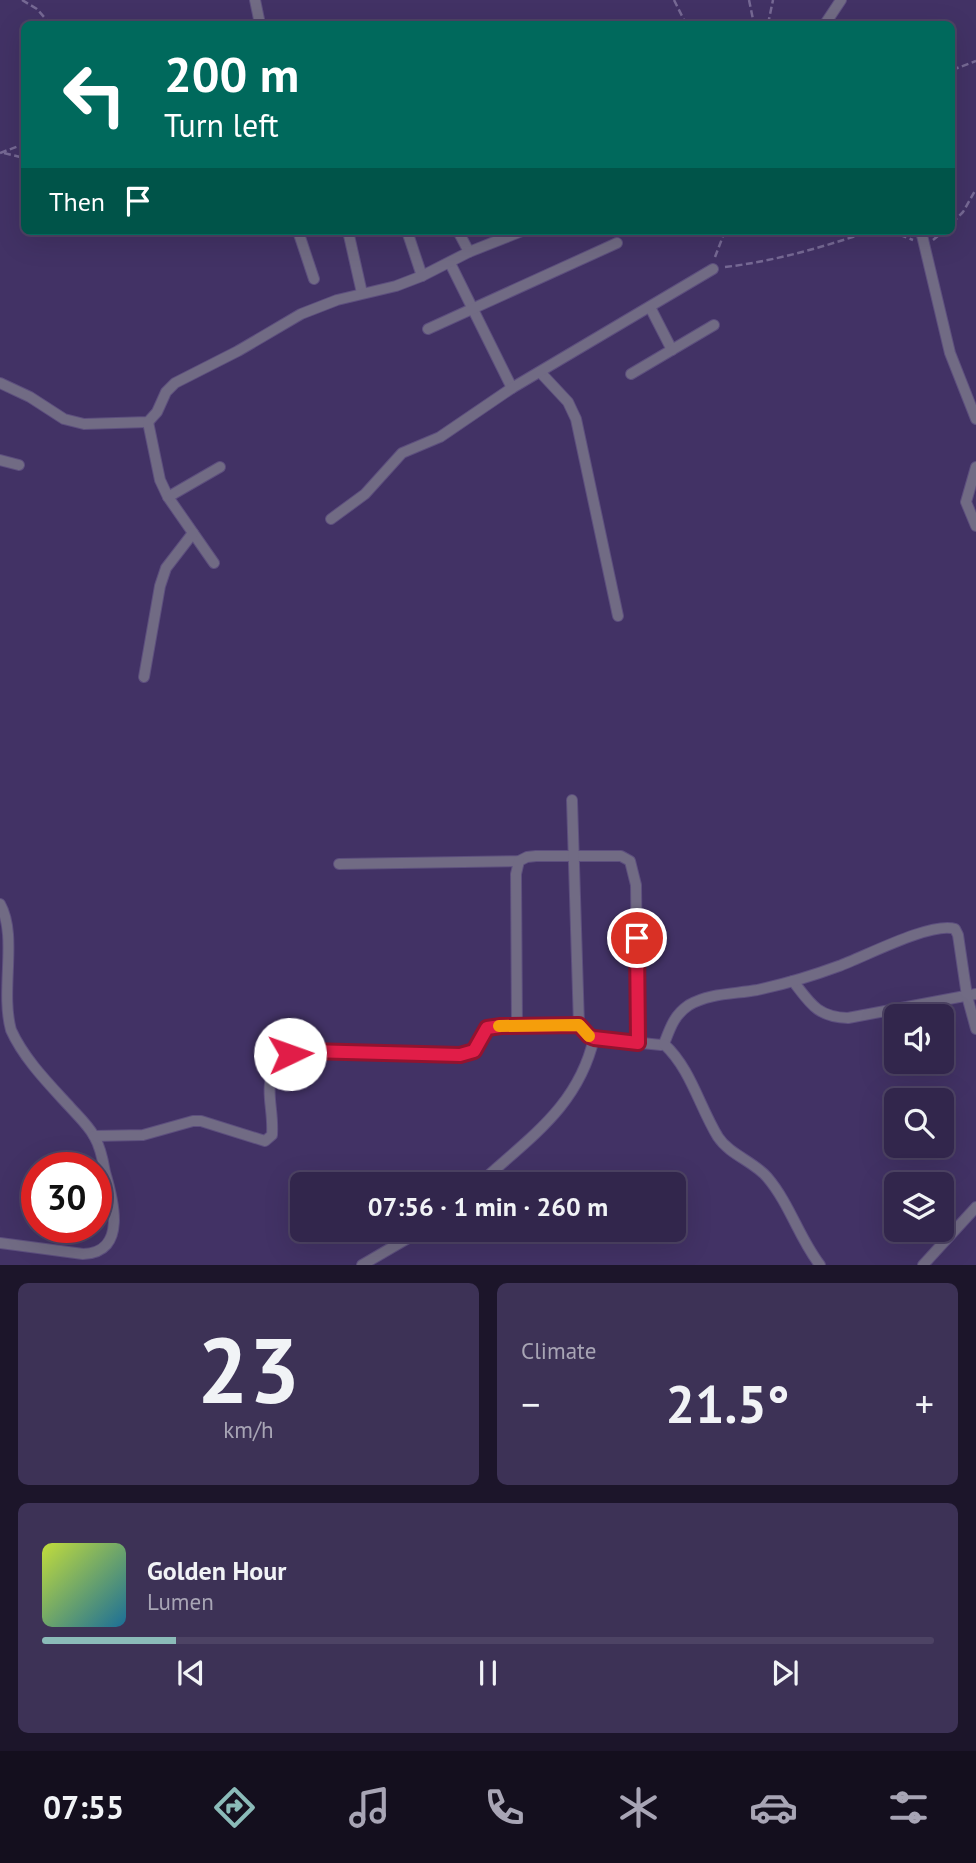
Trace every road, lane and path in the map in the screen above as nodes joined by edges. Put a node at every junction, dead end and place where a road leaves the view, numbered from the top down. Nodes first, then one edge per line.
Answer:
1 (22, 0) edge
2 (256, 0) edge
3 (674, 0) edge
4 (749, 0) edge
5 (774, 0) edge
6 (841, 0) edge
7 (47, 21) edge
8 (260, 21) edge
9 (684, 21) edge
10 (753, 21) edge
11 (769, 21) edge
12 (827, 21) edge
13 (976, 61) edge
14 (955, 68) edge
15 (21, 145) edge
16 (2, 153) edge
17 (21, 157) edge
18 (976, 189) edge
19 (955, 220) edge
20 (299, 235) edge
21 (349, 235) edge
22 (408, 235) edge
23 (460, 235) edge
24 (512, 235) edge
25 (724, 235) edge
26 (860, 235) edge
27 (921, 235) edge
28 (617, 243) dead end
29 (469, 252) junction
30 (450, 264) junction
31 (713, 269) junction
32 (422, 276) junction
33 (314, 279) dead end
34 (362, 293) junction
35 (650, 307) junction
36 (471, 308) junction
37 (715, 325) dead end
38 (428, 329) dead end
39 (672, 350) junction
40 (541, 372) junction
41 (631, 374) dead end
42 (0, 383) edge
43 (512, 388) junction
44 (976, 418) edge
45 (148, 422) junction
46 (0, 460) edge
47 (19, 465) dead end
48 (220, 467) dead end
49 (976, 467) edge
50 (168, 497) junction
51 (331, 519) dead end
52 (976, 526) edge
53 (193, 533) junction
54 (214, 563) dead end
55 (618, 616) dead end
56 (144, 677) dead end
57 (572, 800) dead end
58 (574, 856) junction
59 (519, 861) junction
60 (339, 864) dead end
61 (0, 904) edge
62 (793, 981) junction
63 (972, 995) edge
64 (579, 1025) junction
65 (517, 1026) junction
66 (976, 1029) edge
67 (594, 1038) junction
68 (638, 1043) junction
69 (664, 1044) junction
70 (94, 1136) junction
71 (493, 1172) edge
72 (976, 1207) edge
73 (401, 1242) edge
74 (0, 1243) edge
75 (74, 1252) junction
76 (98, 1259) edge
77 (71, 1265) edge
78 (362, 1265) edge
79 (820, 1265) edge
80 (923, 1265) edge

1 - 7 path
2 - 8 street
3 - 9 path
4 - 10 path
5 - 11 path
6 - 12 street
13 - 14 path
15 - 16 path
16 - 17 path
18 - 19 path
20 - 33 street
21 - 34 street
22 - 32 street
23 - 29 street
24 - 29 street
25 - 31 path
26 - 31 path
27 - 44 street
28 - 36 street
29 - 30 street
30 - 32 street
30 - 36 street
31 - 35 street
32 - 34 street
34 - 45 street
35 - 39 street
35 - 40 street
36 - 38 street
36 - 43 street
37 - 39 street
39 - 41 street
40 - 43 street
40 - 55 street
42 - 45 street
43 - 51 street
45 - 50 street
46 - 47 street
48 - 50 street
49 - 52 street
50 - 53 street
53 - 54 street
53 - 56 street
57 - 58 street
58 - 59 street
58 - 64 street
58 - 68 street
59 - 60 street
59 - 65 street
61 - 70 street
62 - 63 street
62 - 63 street
62 - 69 street
63 - 66 street
64 - 65 street
64 - 67 street
65 - 70 street
67 - 68 street
67 - 71 street
68 - 69 street
69 - 79 street
70 - 76 street
72 - 80 street
73 - 78 street
74 - 75 street
75 - 76 street
75 - 77 street

